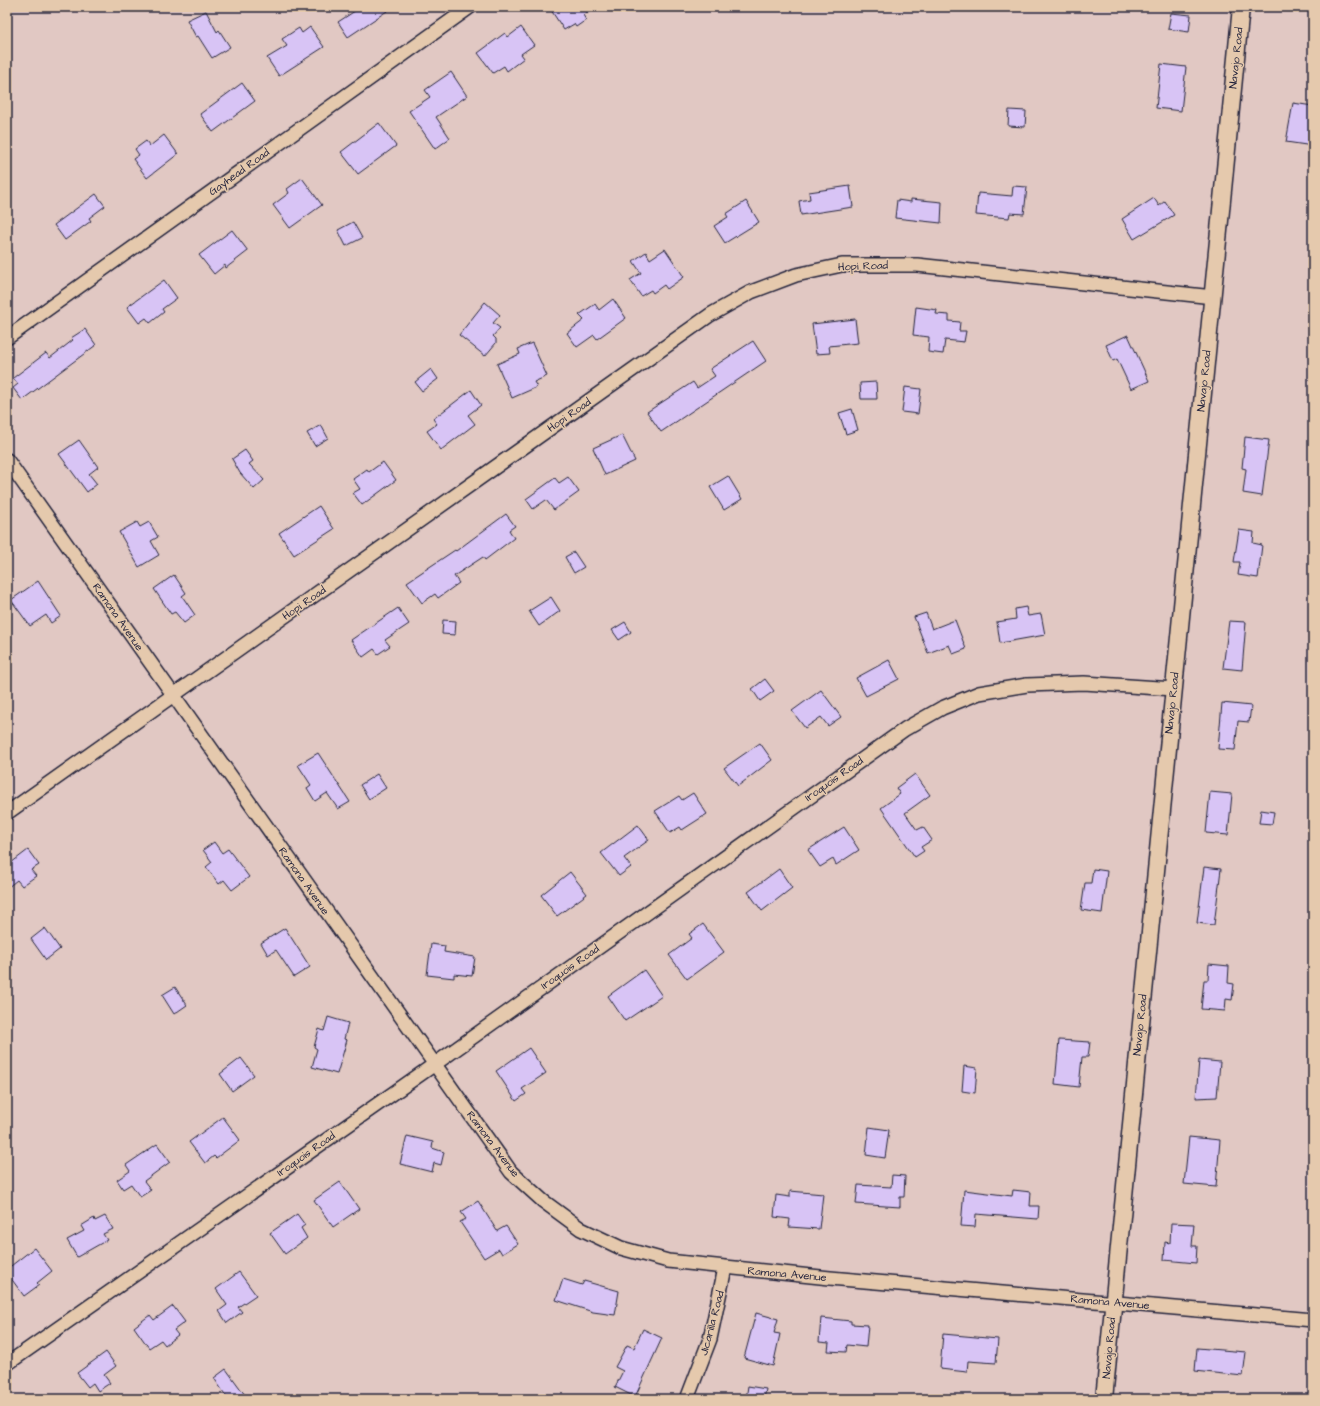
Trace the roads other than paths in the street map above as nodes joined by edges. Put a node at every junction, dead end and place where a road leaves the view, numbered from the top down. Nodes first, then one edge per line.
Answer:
1 (470, 7) edge
2 (1242, 7) edge
3 (1213, 297) junction
4 (7, 338) edge
5 (7, 460) edge
6 (1174, 689) junction
7 (173, 696) junction
8 (7, 813) edge
9 (435, 1064) junction
10 (725, 1268) junction
11 (1113, 1302) junction
12 (1313, 1320) edge
13 (7, 1364) edge
14 (687, 1399) edge
15 (1104, 1399) edge

1 - 4 street, Gayhead Road
2 - 3 main road, Navajo Road
3 - 6 main road, Navajo Road
3 - 7 street, Hopi Road
5 - 7 street, Ramona Avenue
6 - 9 street, Iroquois Road
6 - 11 main road, Navajo Road
7 - 8 street, Hopi Road
7 - 9 street, Ramona Avenue
9 - 10 street, Ramona Avenue
9 - 13 street, Iroquois Road
10 - 11 street, Ramona Avenue
10 - 14 street, Jicarilla Road
11 - 12 street, Ramona Avenue
11 - 15 main road, Navajo Road

